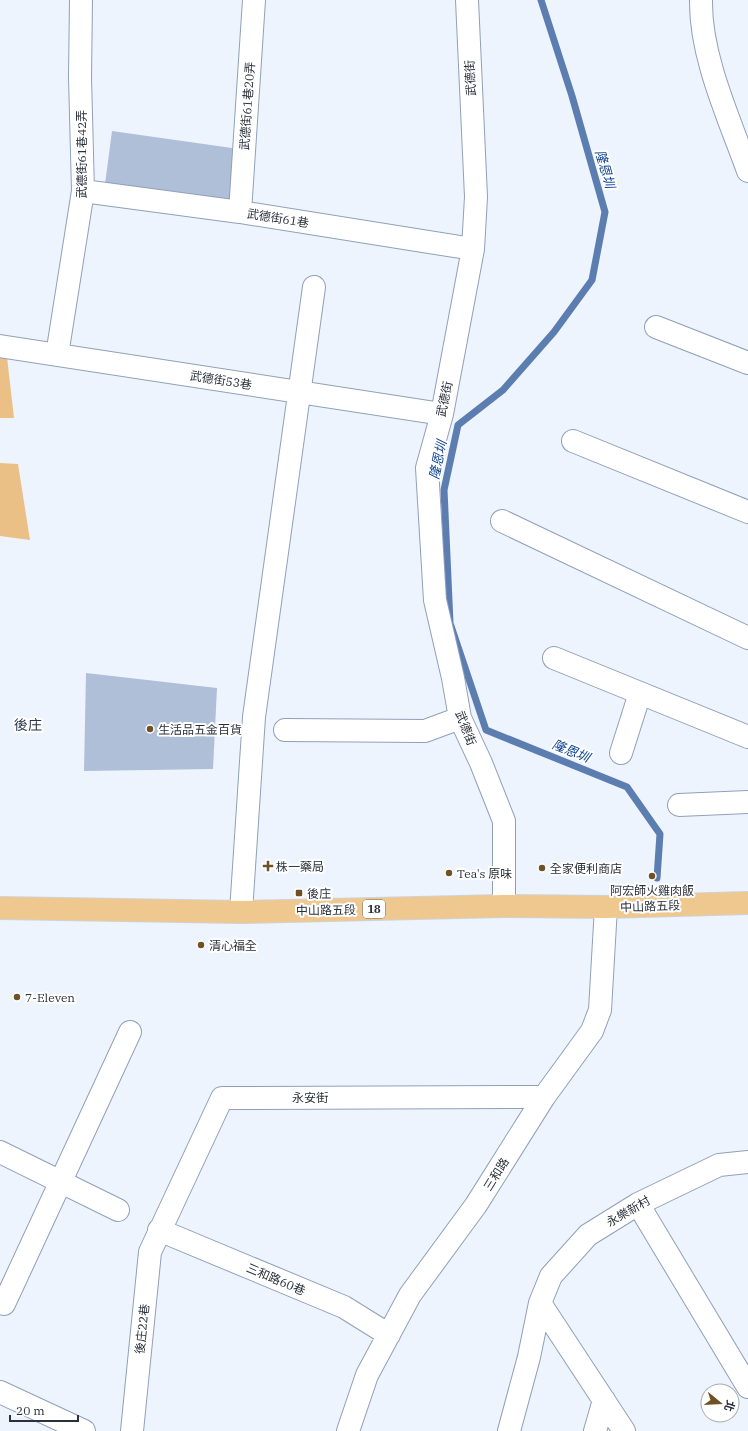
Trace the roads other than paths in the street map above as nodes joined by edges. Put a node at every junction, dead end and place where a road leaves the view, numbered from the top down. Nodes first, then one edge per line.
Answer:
1 (81, 0) edge
2 (254, 0) edge
3 (467, 0) edge
4 (701, 0) edge
5 (748, 172) edge
6 (83, 191) junction
7 (240, 212) junction
8 (473, 249) junction
9 (314, 287) dead end
10 (656, 327) dead end
11 (0, 346) edge
12 (57, 355) junction
13 (748, 363) edge
14 (299, 392) junction
15 (442, 414) junction
16 (573, 442) dead end
17 (748, 512) edge
18 (502, 521) dead end
19 (748, 638) edge
20 (554, 658) dead end
21 (640, 693) junction
22 (460, 718) junction
23 (285, 730) dead end
24 (748, 737) edge
25 (621, 753) dead end
26 (748, 802) edge
27 (679, 805) dead end
28 (748, 903) edge
29 (504, 906) junction
30 (606, 907) junction
31 (0, 908) edge
32 (241, 912) junction
33 (130, 1032) dead end
34 (544, 1097) junction
35 (0, 1152) edge
36 (748, 1162) edge
37 (60, 1181) junction
38 (638, 1204) junction
39 (118, 1210) dead end
40 (159, 1230) junction
41 (540, 1302) junction
42 (4, 1304) dead end
43 (389, 1335) junction
44 (748, 1387) edge
45 (0, 1392) edge
46 (604, 1400) junction
47 (84, 1431) edge
48 (132, 1431) edge
49 (348, 1431) edge
50 (509, 1431) edge
51 (595, 1431) edge
52 (624, 1431) edge

1 - 6 street, 武德街61巷42弄
2 - 7 street, 武德街61巷20弄
3 - 8 street, 武德街
4 - 5 street
6 - 7 street, 武德街61巷
6 - 12 street, 武德街61巷42弄
7 - 8 street, 武德街61巷
8 - 15 street, 武德街
9 - 14 street
10 - 13 street
11 - 12 street, 武德街53巷
12 - 14 street, 武德街53巷
14 - 15 street, 武德街53巷
14 - 32 street
15 - 22 street, 武德街
16 - 17 street
18 - 19 street
20 - 21 street
21 - 24 street
21 - 25 street
22 - 23 street
22 - 29 street, 武德街
26 - 27 street
28 - 30 main road, 中山路五段 / 18
29 - 30 main road, 中山路五段 / 18
29 - 32 main road, 中山路五段 / 18
30 - 34 street, 三和路
31 - 32 main road, 中山路五段 / 18
33 - 37 street
34 - 40 street, 永安街
34 - 43 street, 三和路
35 - 37 street
36 - 38 street, 永樂新村
37 - 39 street
37 - 42 street
38 - 41 street, 永樂新村
38 - 44 street
40 - 43 street, 三和路60巷
40 - 48 street, 後庄22巷
41 - 46 street
41 - 50 street, 永樂新村
43 - 49 street, 三和路
45 - 47 street
46 - 51 street
46 - 52 street

